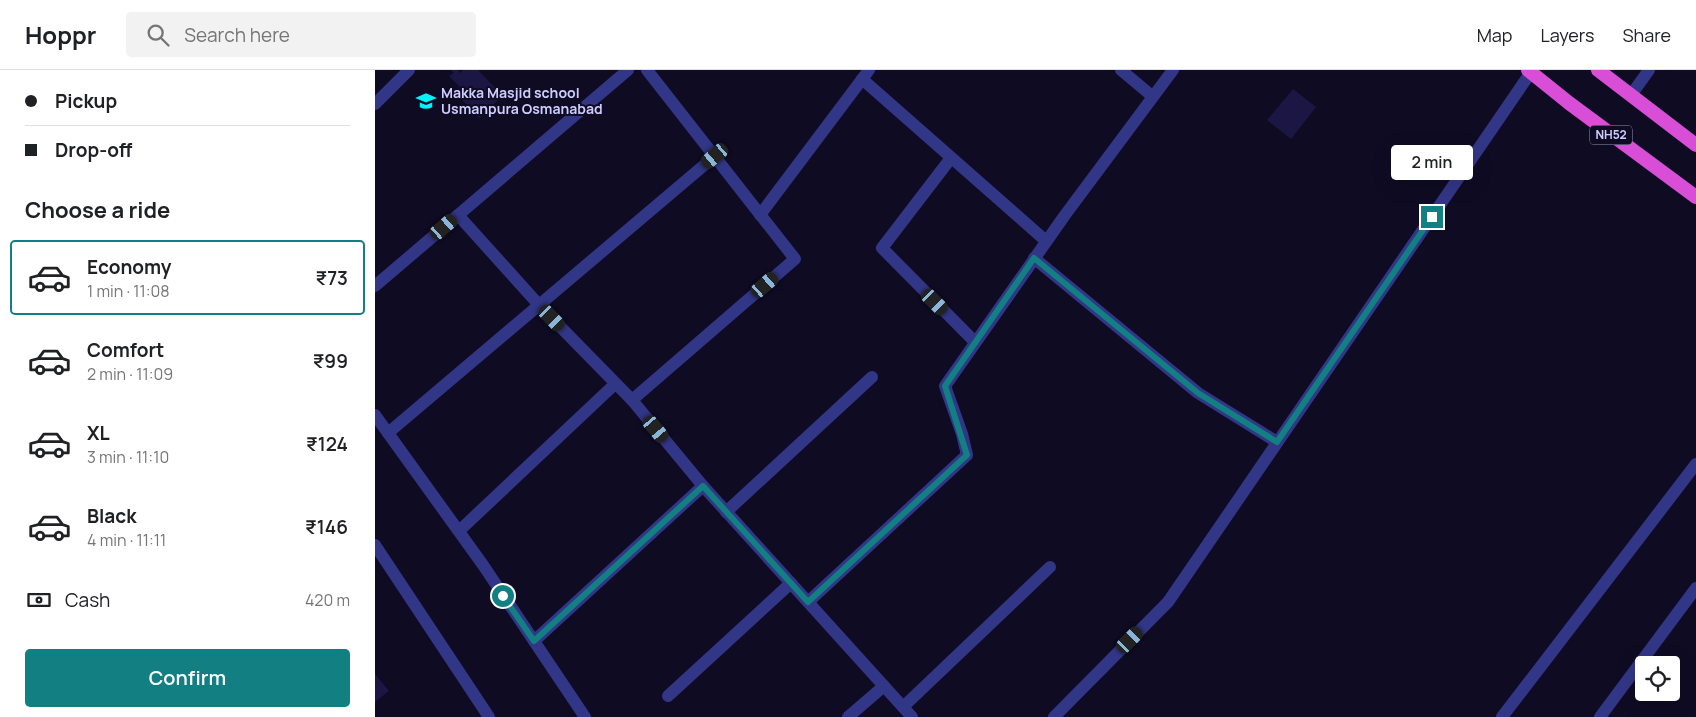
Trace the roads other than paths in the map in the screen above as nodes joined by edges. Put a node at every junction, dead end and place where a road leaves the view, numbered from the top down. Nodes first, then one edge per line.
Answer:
1 (409, 70) edge
2 (628, 70) edge
3 (647, 70) edge
4 (1121, 70) edge
5 (1173, 70) edge
6 (1598, 70) edge
7 (1649, 70) edge
8 (1530, 71) edge
9 (865, 75) edge
10 (1631, 95) junction
11 (1153, 96) junction
12 (375, 104) edge
13 (1696, 145) edge
14 (715, 156) junction
15 (951, 158) junction
16 (1696, 198) edge
17 (458, 215) junction
18 (760, 215) junction
19 (1047, 241) junction
20 (1034, 258) junction
21 (375, 286) edge
22 (539, 305) junction
23 (975, 342) junction
24 (872, 377) dead end
25 (615, 384) junction
26 (632, 400) junction
27 (375, 415) edge
28 (388, 433) junction
29 (1277, 442) junction
30 (1696, 464) edge
31 (703, 486) junction
32 (726, 512) junction
33 (459, 531) junction
34 (375, 545) edge
35 (1050, 567) dead end
36 (791, 583) junction
37 (1696, 588) edge
38 (808, 602) junction
39 (534, 641) junction
40 (884, 686) junction
41 (667, 696) dead end
42 (908, 712) edge
43 (489, 717) edge
44 (585, 717) edge
45 (848, 717) edge
46 (1054, 717) edge
47 (1502, 717) edge
48 (1600, 717) edge

1 - 12 street
2 - 17 street
3 - 14 street
4 - 11 street
5 - 11 street
6 - 10 highway
7 - 10 street
8 - 16 highway, NH52
8 - 29 street
9 - 15 street
9 - 18 street
10 - 13 highway
11 - 19 street
14 - 18 street
14 - 22 street
15 - 19 street
15 - 23 street
17 - 21 street
17 - 22 street
18 - 26 street
19 - 20 street
20 - 23 street
20 - 29 street
22 - 25 street
22 - 28 street
23 - 38 street
24 - 32 street
25 - 26 street
25 - 33 street
26 - 31 street
27 - 28 street
28 - 33 street
29 - 46 street
30 - 47 street
31 - 32 street
31 - 39 street
32 - 36 street
33 - 39 street
34 - 43 street
35 - 42 street
36 - 38 street
36 - 41 street
37 - 48 street
38 - 40 street
39 - 44 street
40 - 42 street
40 - 45 street

